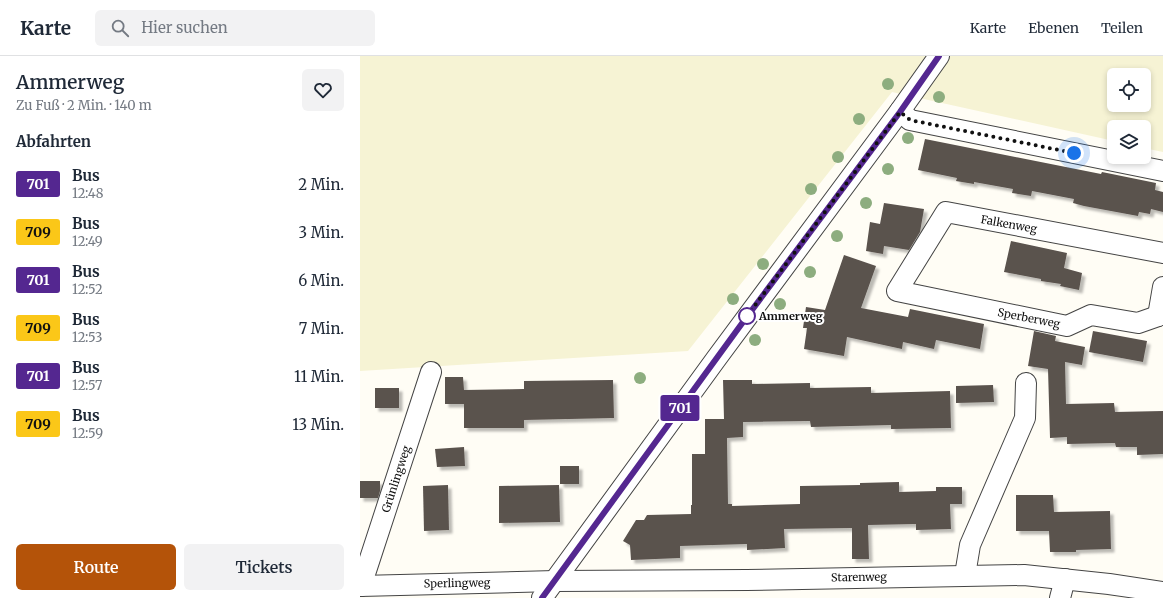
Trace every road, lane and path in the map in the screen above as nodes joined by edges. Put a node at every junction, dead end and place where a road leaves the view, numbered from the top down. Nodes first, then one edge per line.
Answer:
1 (939, 56) edge
2 (900, 112) junction
3 (1163, 171) edge
4 (1163, 253) edge
5 (1163, 287) edge
6 (897, 291) joint
7 (1160, 316) edge
8 (431, 372) dead end
9 (1026, 383) dead end
10 (965, 575) junction
11 (1065, 579) junction
12 (555, 581) junction
13 (361, 586) edge
14 (1163, 592) edge
15 (542, 598) edge
16 (1060, 598) edge

1 - 2 street
2 - 3 street
2 - 12 street
4 - 6 street, Falkenweg
5 - 7 street
6 - 7 street, Sperberweg
8 - 13 street, Grünlingweg
9 - 10 street
10 - 11 street, Starenweg
10 - 12 street, Starenweg
11 - 14 street, Starenweg
11 - 16 street
12 - 13 street, Sperlingweg
12 - 15 street

